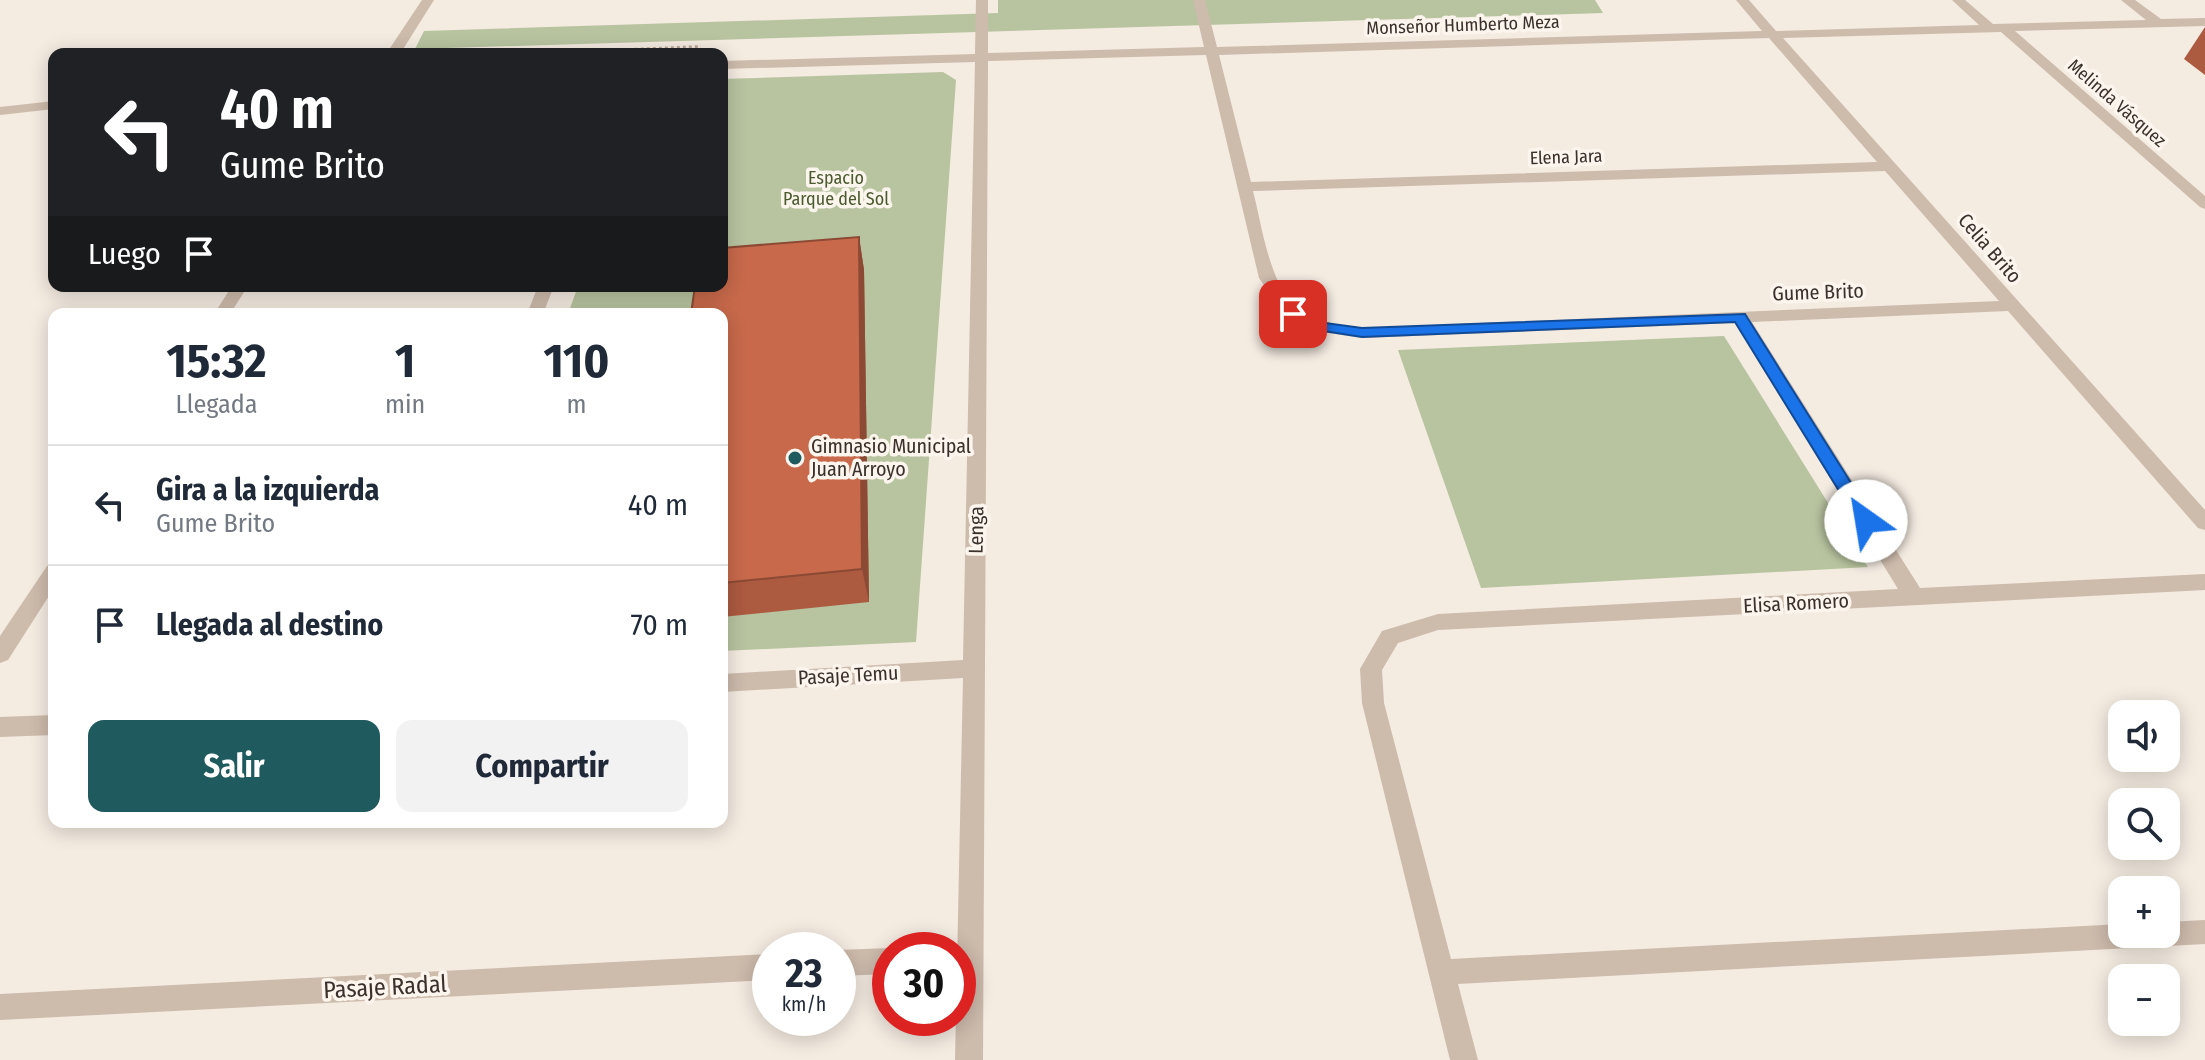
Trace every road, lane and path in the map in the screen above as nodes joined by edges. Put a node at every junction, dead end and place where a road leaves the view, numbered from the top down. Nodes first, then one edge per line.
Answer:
1 (428, 0) edge
2 (982, 0) edge
3 (1199, 0) edge
4 (1742, 0) edge
5 (1958, 0) edge
6 (2127, 0) edge
7 (2205, 22) edge
8 (2159, 24) junction
9 (1998, 29) junction
10 (1773, 35) junction
11 (397, 48) edge
12 (1212, 50) junction
13 (981, 58) junction
14 (728, 65) edge
15 (48, 106) edge
16 (0, 111) edge
17 (1889, 166) junction
18 (1244, 187) junction
19 (2205, 204) edge
20 (2011, 306) junction
21 (1740, 317) junction
22 (2205, 523) edge
23 (48, 580) edge
24 (2205, 582) edge
25 (1914, 597) junction
26 (0, 654) edge
27 (974, 668) junction
28 (728, 683) edge
29 (48, 725) edge
30 (0, 727) edge
31 (965, 932) edge
32 (2205, 932) edge
33 (2180, 933) edge
34 (2108, 937) edge
35 (752, 968) edge
36 (1441, 972) junction
37 (0, 1007) edge
38 (968, 1036) edge
39 (969, 1060) edge
40 (1464, 1060) edge

1 - 11 street
2 - 13 street, Lenga
3 - 12 street
4 - 10 street, Celia Brito
5 - 9 street, Melinda Vásquez
6 - 8 street
7 - 8 street, Monseñor Humberto Meza
8 - 9 street, Monseñor Humberto Meza
9 - 10 street, Monseñor Humberto Meza
9 - 19 street, Melinda Vásquez
10 - 12 street, Monseñor Humberto Meza
10 - 17 street, Celia Brito
12 - 13 street, Monseñor Humberto Meza
12 - 18 street
13 - 14 street, Monseñor Humberto Meza
13 - 27 street, Lenga
15 - 16 street
17 - 18 street, Elena Jara
17 - 20 street, Celia Brito
18 - 21 street, Gume Brito
20 - 21 street, Gume Brito
20 - 22 street, Celia Brito
21 - 25 street
23 - 26 street
24 - 25 street, Elisa Romero
25 - 36 street, Elisa Romero
27 - 28 street, Pasaje Temu
27 - 31 street, Lenga
29 - 30 street
32 - 33 street
34 - 36 street
35 - 37 street, Pasaje Radal
36 - 40 street
38 - 39 street, Lenga

